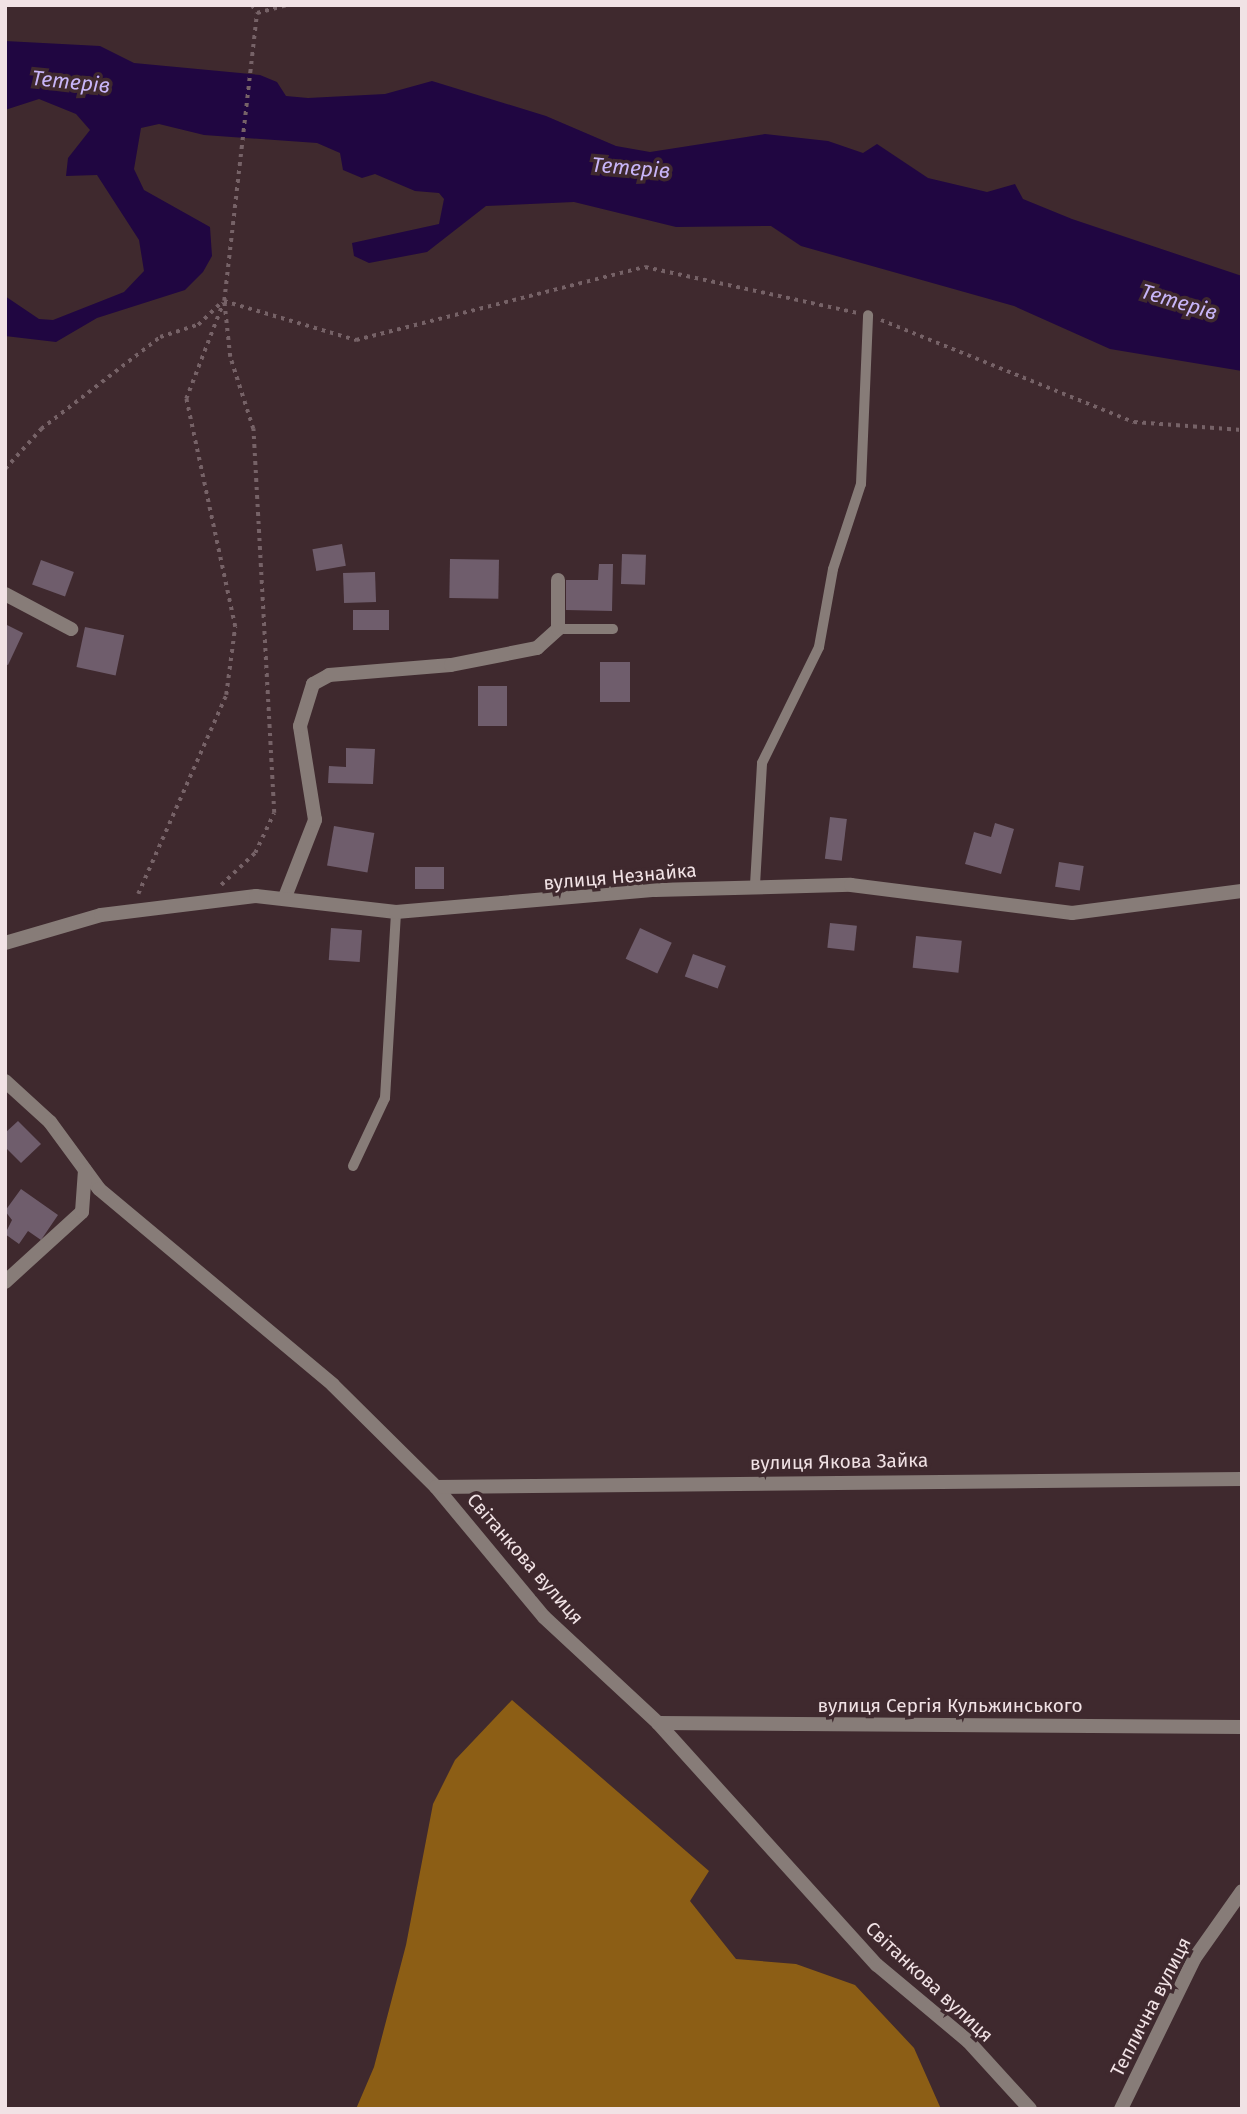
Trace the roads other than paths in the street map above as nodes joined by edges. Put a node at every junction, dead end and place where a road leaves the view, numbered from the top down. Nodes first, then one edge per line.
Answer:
1 (868, 315) road end
2 (558, 580) dead end
3 (5, 594) edge
4 (71, 629) dead end
5 (558, 629) junction
6 (613, 629) dead end
7 (755, 886) junction
8 (1242, 891) edge
9 (285, 897) junction
10 (396, 912) junction
11 (5, 943) edge
12 (5, 1081) edge
13 (353, 1166) dead end
14 (85, 1170) junction
15 (5, 1283) edge
16 (1242, 1479) edge
17 (436, 1488) junction
18 (657, 1723) junction
19 (1242, 1727) edge
20 (1242, 1891) edge
21 (1030, 2109) edge
22 (1121, 2109) edge

1 - 7 lane
2 - 5 street
3 - 4 street
5 - 6 lane
5 - 9 street
7 - 8 street, вулиця Незнайка
7 - 10 street, вулиця Незнайка
9 - 10 street, вулиця Незнайка
9 - 11 street, вулиця Незнайка
10 - 13 lane
12 - 14 street, Світанкова вулиця
14 - 15 street
14 - 17 street, Світанкова вулиця
16 - 17 street, вулиця Якова Зайка
17 - 18 street, Світанкова вулиця
18 - 19 street, вулиця Сергія Кульжинського
18 - 21 street, Світанкова вулиця
20 - 22 street, Теплична вулиця

